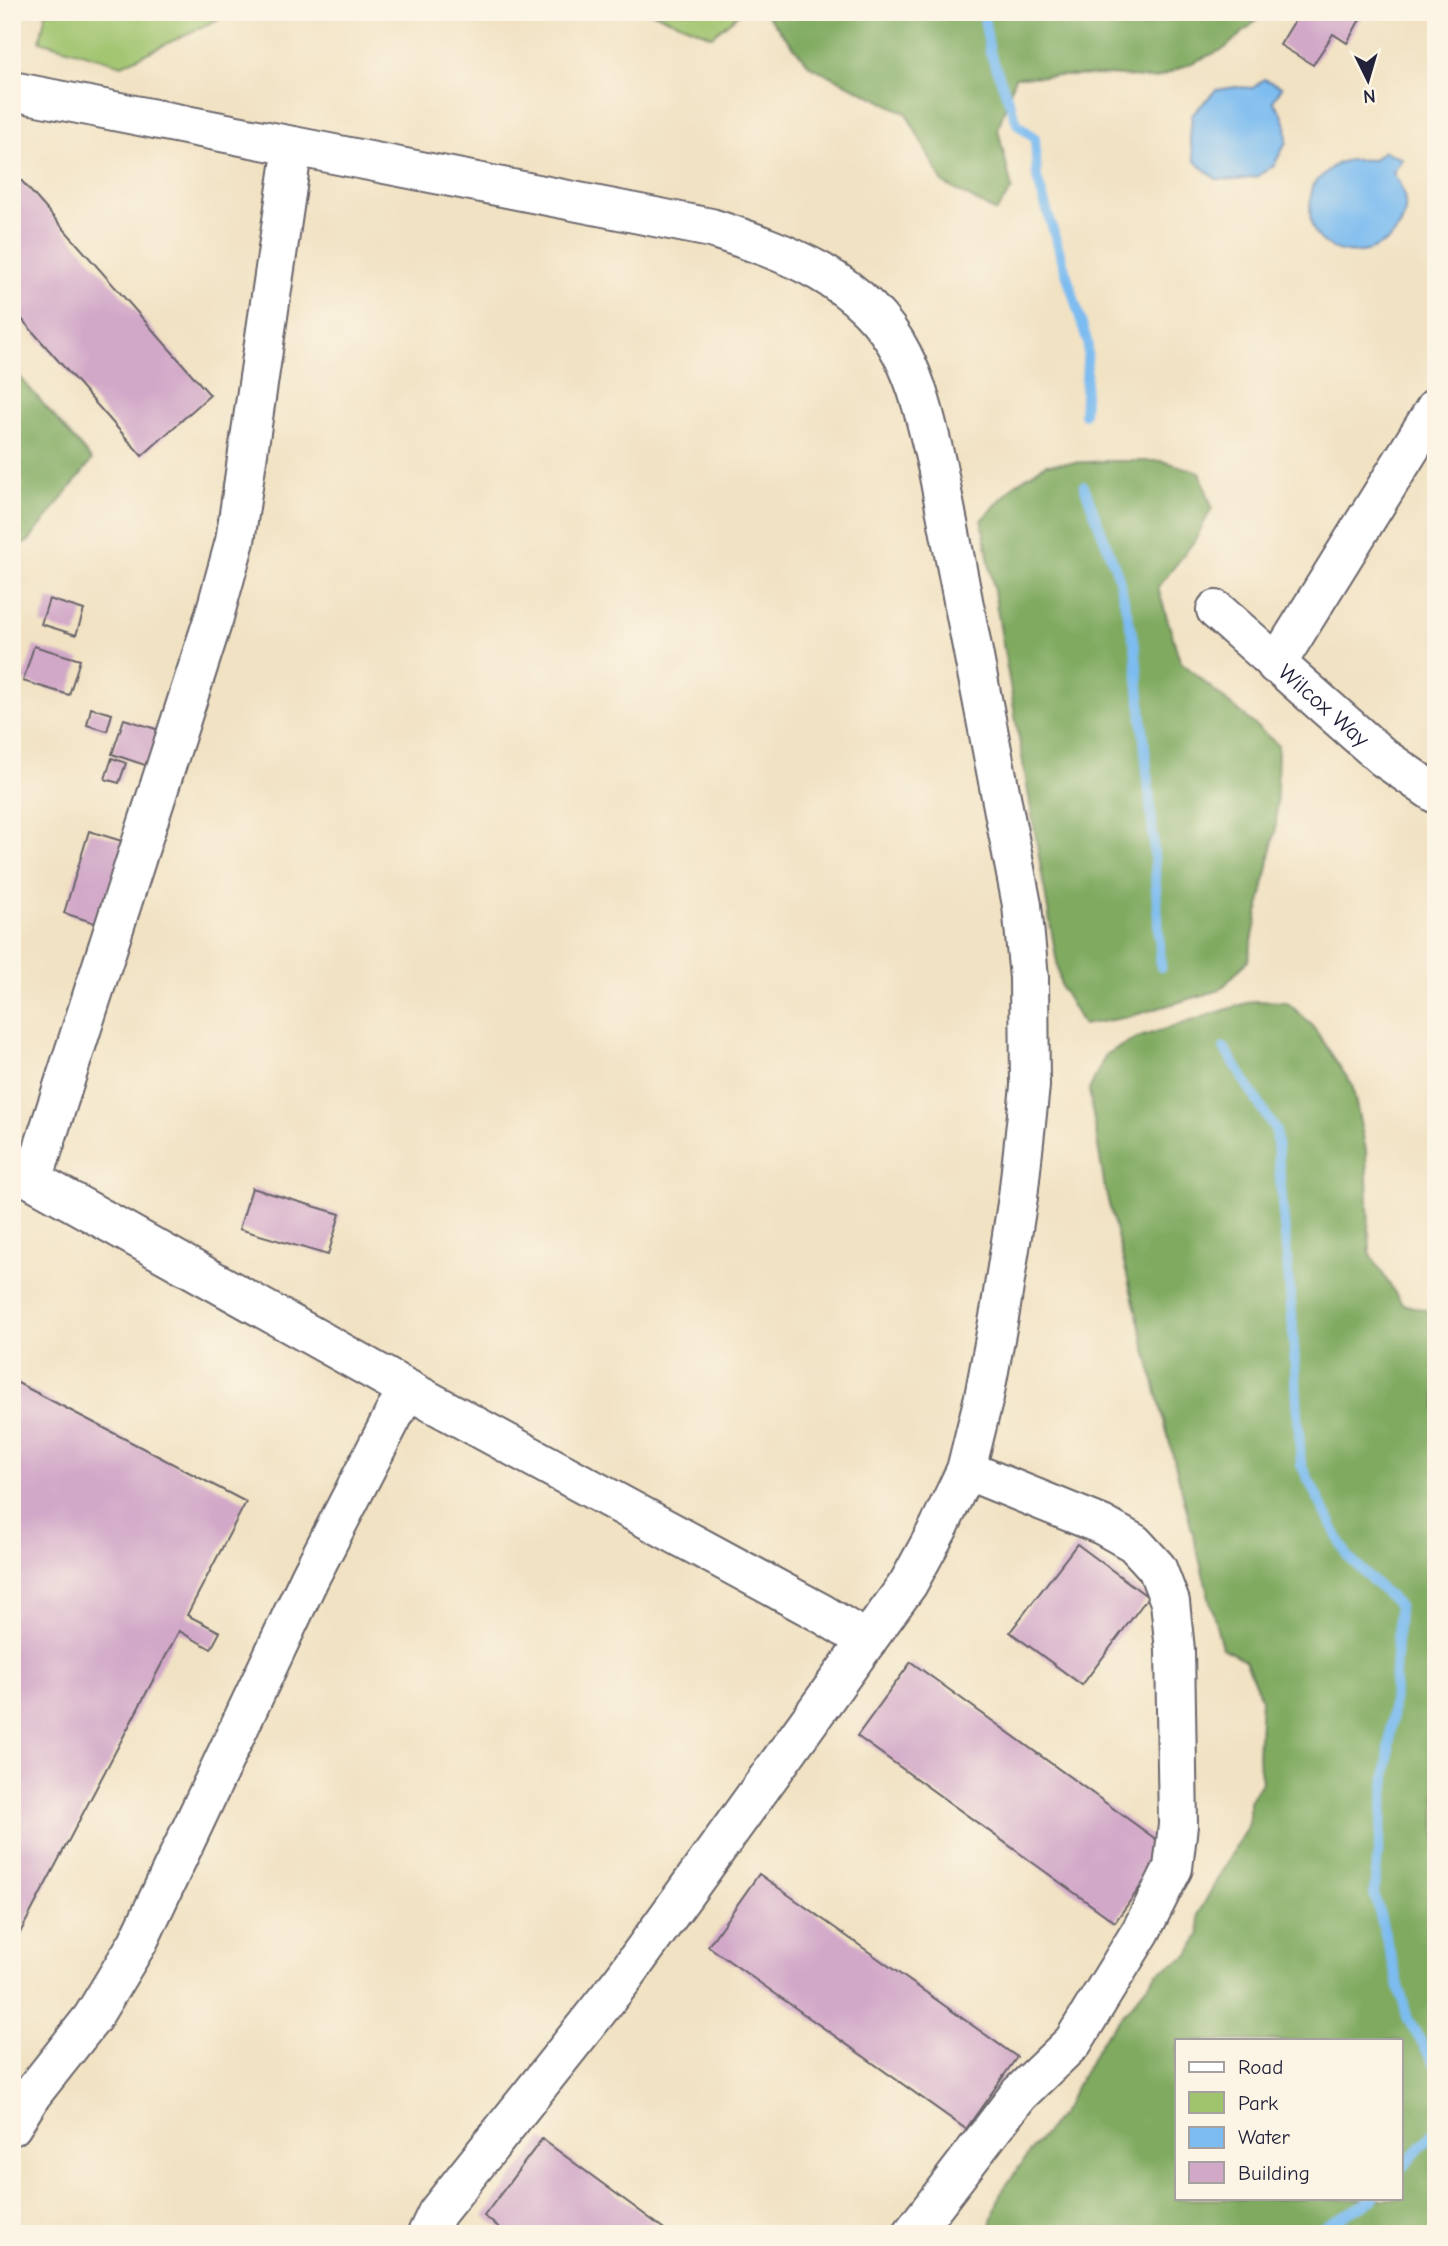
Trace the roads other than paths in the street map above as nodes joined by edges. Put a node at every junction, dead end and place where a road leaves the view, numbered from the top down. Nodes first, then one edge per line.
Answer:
1 (12, 91) edge
2 (293, 146) junction
3 (1436, 407) edge
4 (1216, 610) dead end
5 (1276, 665) junction
6 (1436, 794) edge
7 (407, 1389) junction
8 (966, 1470) junction
9 (867, 1641) junction
10 (12, 2126) edge
11 (427, 2234) edge
12 (912, 2234) edge

1 - 2 lane
2 - 7 lane
2 - 8 lane
3 - 5 lane
4 - 5 lane, Wilcox Way
5 - 6 lane, Wilcox Way
7 - 9 lane
7 - 10 lane
8 - 9 lane
8 - 12 lane
9 - 11 lane

